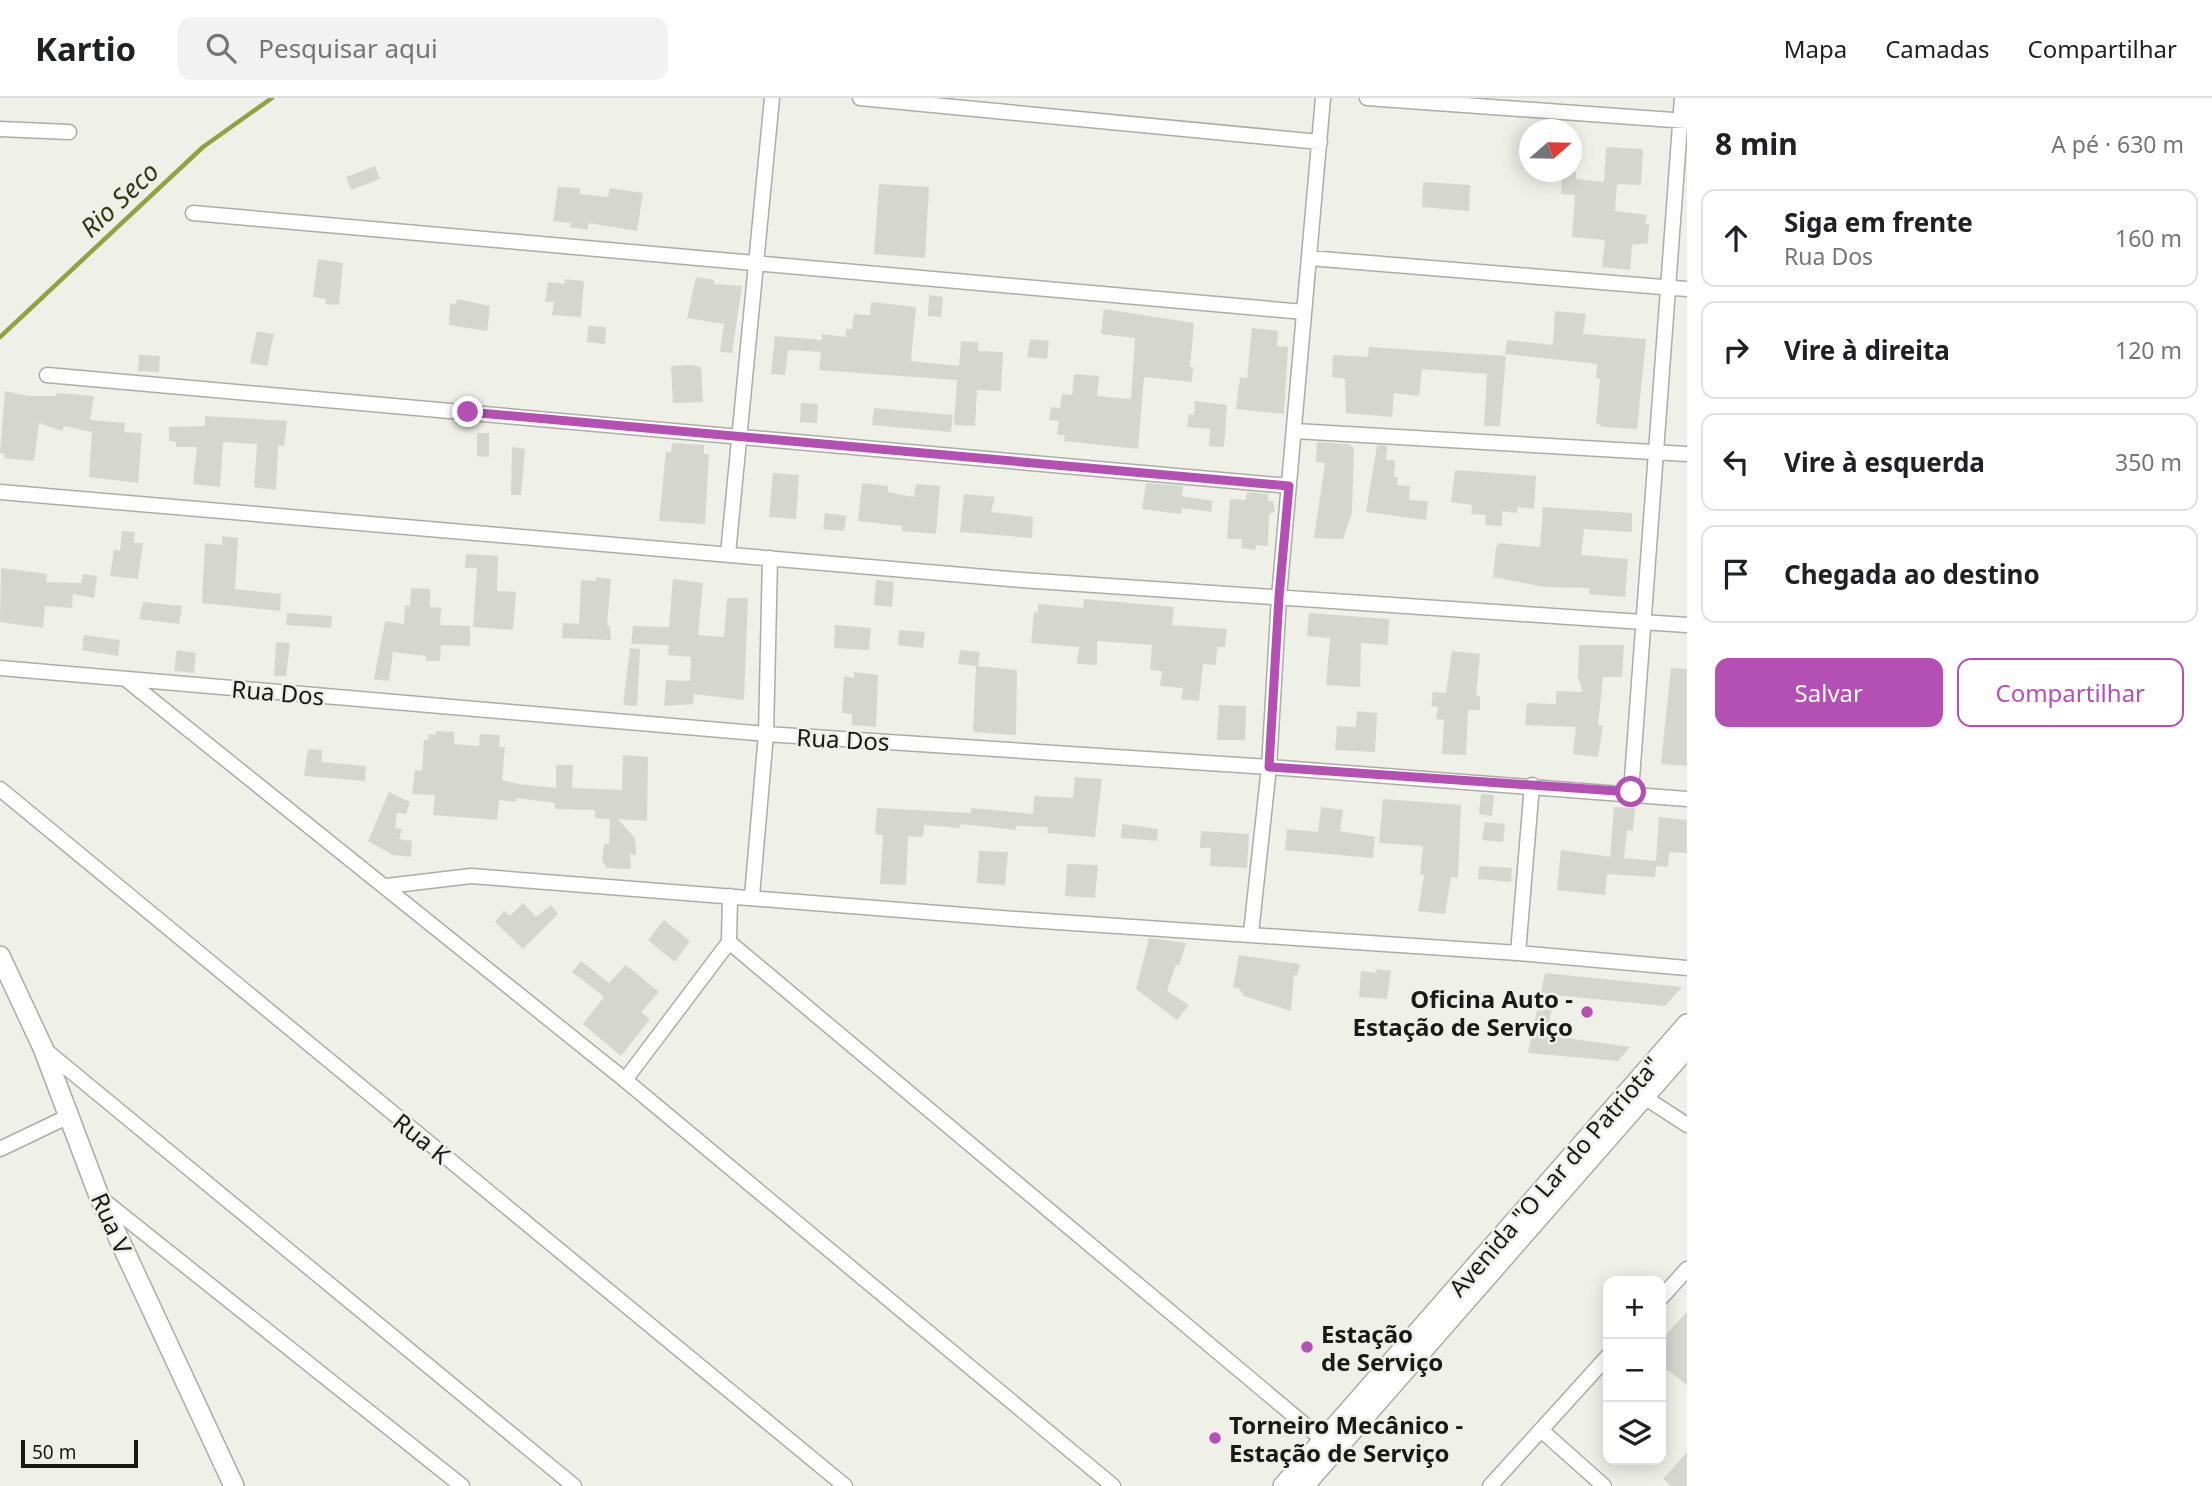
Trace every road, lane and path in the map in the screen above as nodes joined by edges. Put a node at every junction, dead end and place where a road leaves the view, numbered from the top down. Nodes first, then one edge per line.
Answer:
1 (772, 98) edge
2 (860, 98) edge
3 (1323, 98) edge
4 (1367, 98) edge
5 (1682, 98) edge
6 (1684, 121) edge
7 (0, 129) edge
8 (69, 132) dead end
9 (1320, 142) junction
10 (193, 214) dead end
11 (1309, 258) junction
12 (754, 266) junction
13 (1670, 288) junction
14 (1687, 289) edge
15 (1304, 312) junction
16 (47, 375) dead end
17 (1295, 431) junction
18 (740, 436) junction
19 (1657, 452) junction
20 (1687, 454) edge
21 (1289, 486) junction
22 (0, 492) edge
23 (728, 554) junction
24 (770, 558) junction
25 (1279, 597) junction
26 (1645, 622) junction
27 (1687, 625) edge
28 (0, 668) edge
29 (126, 679) junction
30 (766, 734) junction
31 (1269, 767) junction
32 (1532, 785) junction
33 (0, 789) edge
34 (1631, 792) junction
35 (1687, 799) edge
36 (387, 886) junction
37 (730, 896) junction
38 (752, 896) junction
39 (1251, 933) junction
40 (729, 942) junction
41 (1518, 953) junction
42 (0, 956) edge
43 (1687, 968) edge
44 (1687, 1024) edge
45 (43, 1048) junction
46 (1687, 1048) edge
47 (625, 1080) junction
48 (1644, 1097) junction
49 (69, 1116) junction
50 (1687, 1125) edge
51 (0, 1149) edge
52 (99, 1196) junction
53 (1687, 1269) edge
54 (1666, 1292) edge
55 (1603, 1362) edge
56 (1541, 1430) junction
57 (1323, 1440) junction
58 (234, 1486) edge
59 (462, 1486) edge
60 (574, 1486) edge
61 (845, 1486) edge
62 (1113, 1486) edge
63 (1283, 1486) edge
64 (1304, 1486) edge
65 (1490, 1486) edge
66 (1604, 1486) edge

1 - 12 street
2 - 9 street
3 - 9 street
4 - 6 street
5 - 6 street
6 - 13 street
7 - 8 street
9 - 11 street
10 - 12 street
11 - 13 street
11 - 15 street
12 - 15 street
12 - 18 street
13 - 14 street
13 - 19 street
15 - 17 street
16 - 18 street
17 - 19 street
17 - 21 street
18 - 21 street
18 - 23 street
19 - 20 street
19 - 26 street
21 - 25 street
22 - 23 street
23 - 24 street
24 - 25 street
24 - 30 street
25 - 26 street
25 - 31 street
26 - 27 street
26 - 34 street
28 - 29 street, Rua Dos
29 - 30 street, Rua Dos
29 - 36 street
30 - 31 street, Rua Dos
30 - 38 street
31 - 32 street, Rua Dos
31 - 39 street
32 - 34 street, Rua Dos
32 - 41 street
33 - 61 street, Rua K
34 - 35 street, Rua Dos
36 - 37 street
36 - 47 street
37 - 38 street
37 - 40 street
38 - 39 street
39 - 41 street
40 - 47 street
40 - 57 street
41 - 43 street
42 - 45 main road, Rua V
44 - 57 main road, Avenida "O Lar do Patriota"
45 - 49 main road, Rua V
45 - 60 street
46 - 48 main road, Avenida "O Lar do Patriota"
47 - 62 street
48 - 50 street
48 - 64 main road, Avenida "O Lar do Patriota"
49 - 51 street
49 - 52 main road, Rua V
52 - 58 main road, Rua V
52 - 59 street
53 - 54 street
55 - 56 street
56 - 65 street
56 - 66 street
57 - 63 main road, Avenida "O Lar do Patriota"

